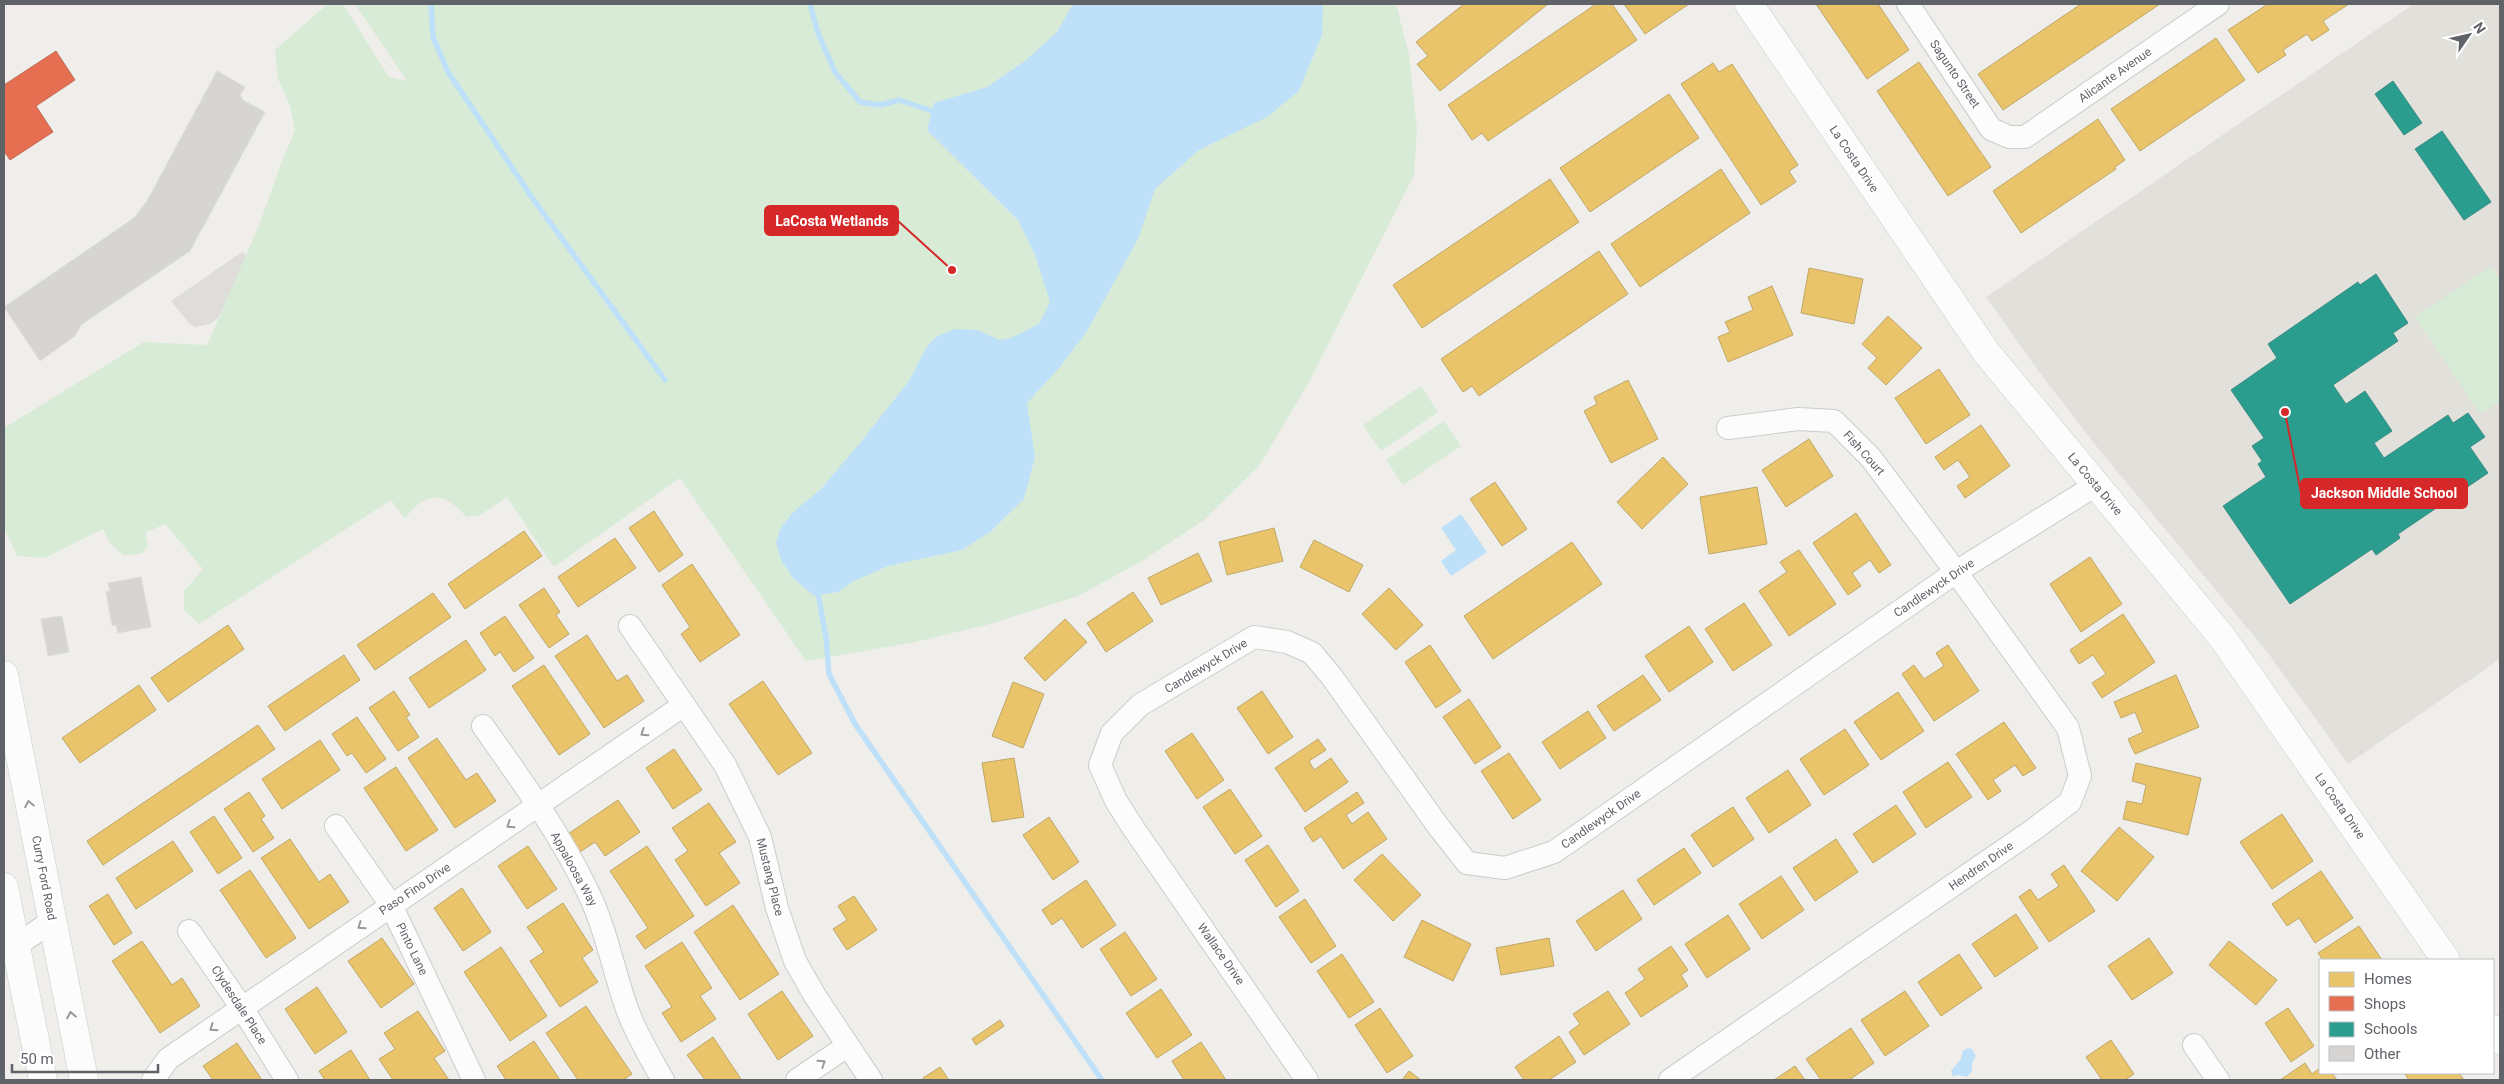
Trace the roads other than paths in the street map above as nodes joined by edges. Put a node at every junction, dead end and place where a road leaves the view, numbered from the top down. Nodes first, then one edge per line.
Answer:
1 (1749, 4) edge
2 (1908, 4) edge
3 (2218, 4) edge
4 (2008, 137) joint
5 (1728, 428) dead end
6 (2096, 485) junction
7 (1956, 572) junction
8 (630, 626) dead end
9 (4, 675) edge
10 (684, 705) junction
11 (483, 726) dead end
12 (538, 806) junction
13 (336, 826) dead end
14 (1134, 829) joint
15 (4, 887) edge
16 (391, 905) junction
17 (52, 921) junction
18 (189, 931) dead end
19 (10, 949) edge
20 (2445, 959) edge
21 (242, 1008) junction
22 (2194, 1045) dead end
23 (847, 1046) junction
24 (44, 1080) edge
25 (84, 1080) edge
26 (153, 1080) edge
27 (287, 1080) edge
28 (474, 1080) edge
29 (664, 1080) edge
30 (797, 1080) edge
31 (871, 1080) edge
32 (1307, 1080) edge
33 (1670, 1080) edge
34 (2218, 1080) edge

1 - 6 street, La Costa Drive
2 - 4 street, Sagunto Street
3 - 4 street, Alicante Avenue
5 - 7 street, Fish Court
6 - 7 street, Candlewyck Drive
6 - 20 street, La Costa Drive
7 - 14 street, Candlewyck Drive
7 - 33 street, Hendren Drive
8 - 10 street, Mustang Place
17 -> 9 street, Curry Ford Road
10 -> 12 street, Paso Fino Drive
10 - 23 street, Mustang Place
11 - 12 street, Appaloosa Way
12 -> 16 street, Paso Fino Drive
12 - 29 street, Appaloosa Way
13 - 16 street, Pinto Lane
14 - 32 street, Wallace Drive
15 - 19 street
16 -> 21 street, Paso Fino Drive
16 - 28 street, Pinto Lane
17 - 19 street
25 -> 17 street, Curry Ford Road
18 - 21 street, Clydesdale Place
19 - 24 street
21 -> 26 street, Paso Fino Drive
21 - 27 street, Clydesdale Place
22 - 34 street
30 -> 23 street
23 - 31 street, Mustang Place

